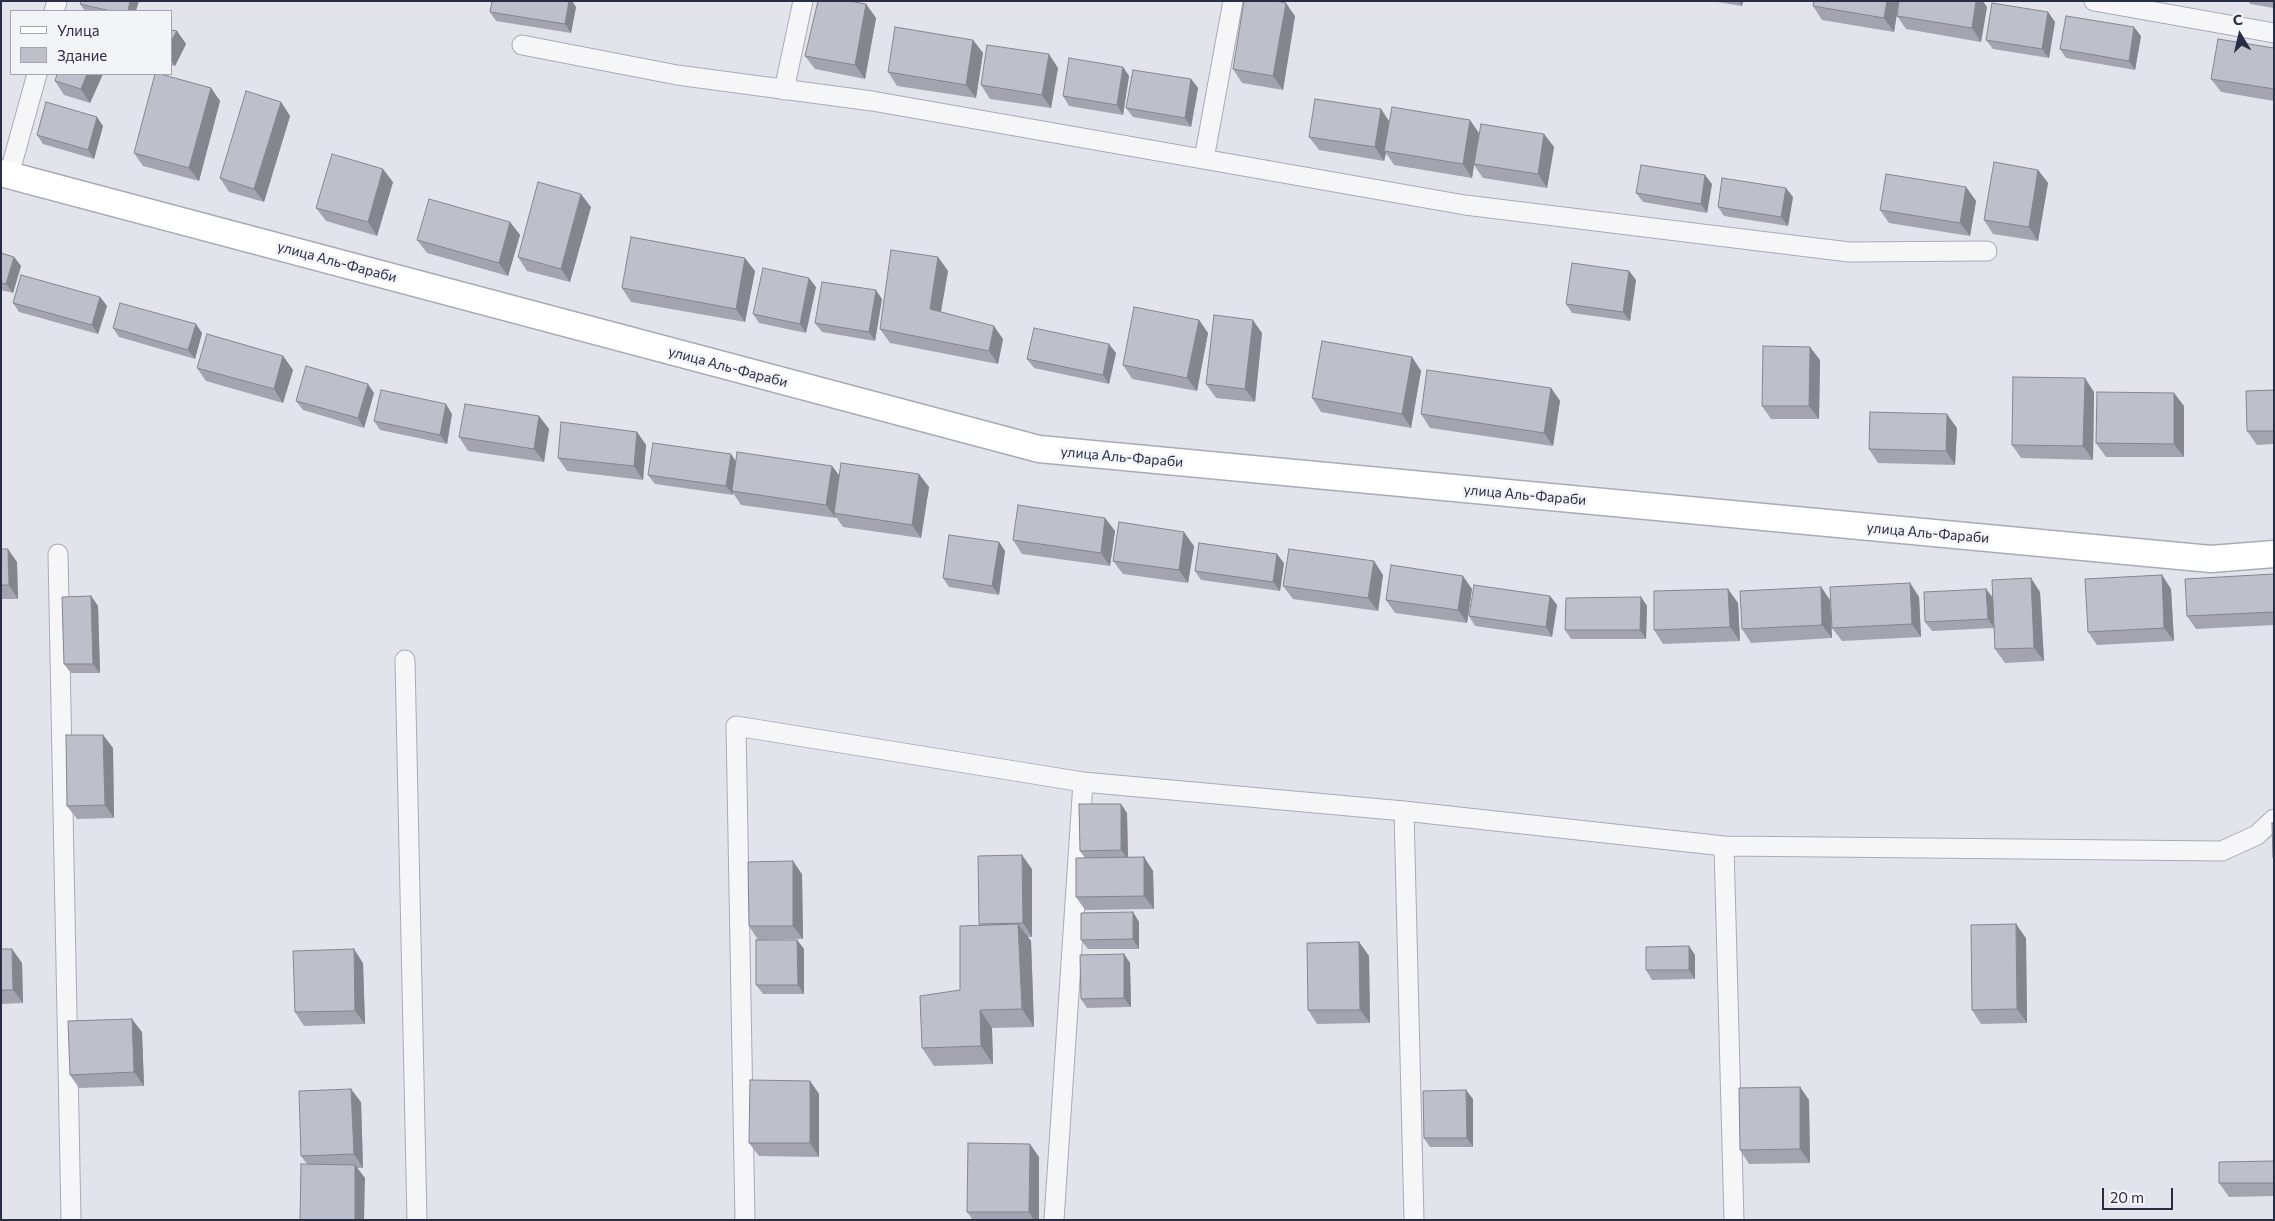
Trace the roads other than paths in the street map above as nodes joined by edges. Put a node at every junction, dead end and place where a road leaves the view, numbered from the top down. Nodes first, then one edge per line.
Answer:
1 (803, 1) edge
2 (1232, 1) edge
3 (2094, 1) edge
4 (2274, 33) edge
5 (522, 45) dead end
6 (37, 75) edge
7 (784, 90) junction
8 (1204, 160) junction
9 (5, 174) edge
10 (1987, 251) dead end
11 (58, 554) dead end
12 (2274, 554) edge
13 (405, 660) dead end
14 (1083, 782) junction
15 (1404, 811) junction
16 (2274, 819) edge
17 (1724, 846) junction
18 (71, 1220) edge
19 (417, 1220) edge
20 (745, 1220) edge
21 (1054, 1220) edge
22 (1414, 1220) edge
23 (1734, 1220) edge

1 - 7 street
2 - 8 street
3 - 4 street
5 - 7 street
6 - 9 street
7 - 8 street
8 - 10 street
9 - 12 main road, улица Аль-Фараби
11 - 18 street
13 - 19 street
14 - 15 street
14 - 20 street
14 - 21 street
15 - 17 street
15 - 22 street
16 - 17 street
17 - 23 street

